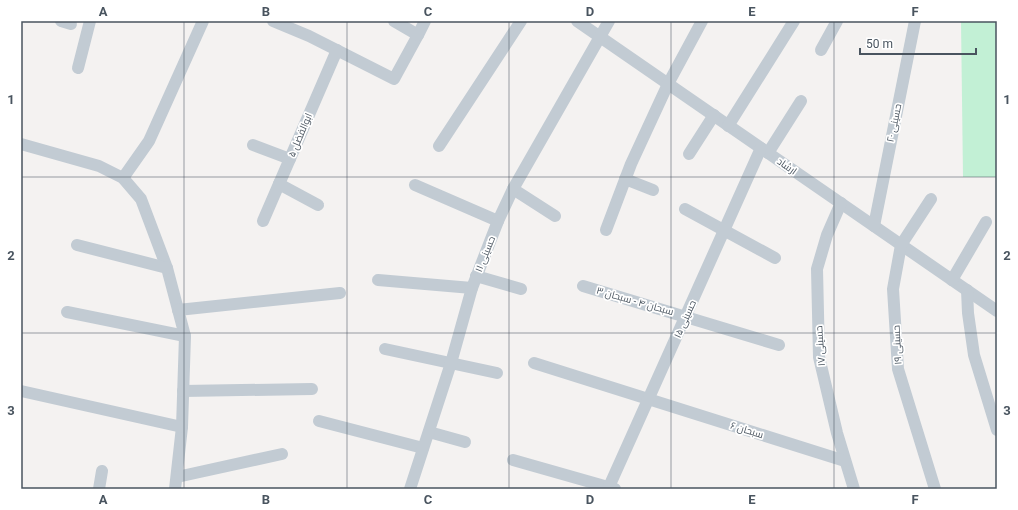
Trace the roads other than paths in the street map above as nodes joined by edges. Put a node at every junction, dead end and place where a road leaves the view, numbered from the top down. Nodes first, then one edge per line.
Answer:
1 (90, 21) edge
2 (203, 21) edge
3 (273, 21) edge
4 (394, 21) edge
5 (425, 21) edge
6 (521, 21) edge
7 (577, 21) edge
8 (609, 21) edge
9 (702, 21) edge
10 (794, 21) edge
11 (837, 21) edge
12 (915, 21) edge
13 (418, 35) junction
14 (600, 37) junction
15 (337, 50) junction
16 (821, 50) dead end
17 (78, 68) dead end
18 (668, 84) junction
19 (801, 101) dead end
20 (714, 116) junction
21 (728, 126) junction
22 (21, 144) edge
23 (253, 145) dead end
24 (439, 146) dead end
25 (765, 151) junction
26 (689, 154) dead end
27 (290, 159) junction
28 (123, 178) junction
29 (625, 179) junction
30 (279, 184) junction
31 (415, 185) dead end
32 (513, 189) junction
33 (653, 190) dead end
34 (930, 199) dead end
35 (841, 203) junction
36 (318, 205) dead end
37 (685, 209) dead end
38 (555, 216) dead end
39 (263, 221) dead end
40 (498, 221) junction
41 (986, 222) dead end
42 (874, 226) junction
43 (606, 230) dead end
44 (724, 231) junction
45 (77, 245) dead end
46 (901, 245) junction
47 (775, 258) dead end
48 (167, 268) junction
49 (476, 276) junction
50 (378, 280) dead end
51 (952, 280) junction
52 (583, 286) dead end
53 (472, 288) junction
54 (521, 289) dead end
55 (967, 290) junction
56 (340, 293) dead end
57 (178, 310) junction
58 (997, 310) edge
59 (67, 312) dead end
60 (686, 316) junction
61 (185, 336) junction
62 (779, 345) dead end
63 (385, 348) dead end
64 (451, 363) junction
65 (534, 363) dead end
66 (497, 373) dead end
67 (312, 389) dead end
68 (21, 391) edge
69 (183, 391) junction
70 (649, 399) junction
71 (319, 421) dead end
72 (182, 427) junction
73 (997, 430) edge
74 (429, 432) junction
75 (465, 442) dead end
76 (423, 448) junction
77 (282, 454) dead end
78 (513, 460) dead end
79 (846, 461) junction
80 (102, 472) dead end
81 (176, 483) edge
82 (99, 489) edge
83 (410, 489) edge
84 (611, 489) edge
85 (854, 489) edge
86 (935, 489) edge

1 - 17 street
2 - 28 street
3 - 15 street
4 - 13 street
5 - 13 street
6 - 24 street
7 - 14 street, ارشاد
8 - 14 street, حسینی ۱۱
9 - 18 street
10 - 21 street
11 - 16 street
12 - 42 street, حسینی ۲۰
13 - 15 street
14 - 18 street, ارشاد
14 - 32 street, حسینی ۱۱
15 - 27 street, ابوالفضل ۵
18 - 20 street, ارشاد
18 - 29 street
19 - 25 street, حسینی ۱۵
20 - 21 street, ارشاد
20 - 26 street
21 - 25 street, ارشاد
22 - 28 street
23 - 27 street
25 - 35 street, ارشاد
25 - 44 street, حسینی ۱۵
27 - 30 street, ابوالفضل ۵
28 - 48 street
29 - 33 street
29 - 43 street
30 - 36 street
30 - 39 street, ابوالفضل ۵
31 - 40 street
32 - 38 street
32 - 40 street, حسینی ۱۱
34 - 46 street
35 - 42 street, ارشاد
35 - 79 street, حسینی ۱۷
37 - 44 street
40 - 49 street, حسینی ۱۱
41 - 51 street
42 - 46 street, ارشاد
44 - 47 street
44 - 60 street, حسینی ۱۵
45 - 48 street
46 - 51 street, ارشاد
46 - 86 street, حسینی ۱۹
48 - 57 street
49 - 53 street, حسینی ۱۱
49 - 54 street
50 - 53 street
51 - 55 street, ارشاد
52 - 60 street, سبحان ۴ - سبحان ۳
53 - 64 street, حسینی ۱۱
55 - 58 street, ارشاد
55 - 73 street
56 - 57 street
57 - 61 street
59 - 61 street
60 - 62 street, سبحان ۴ - سبحان ۳
60 - 70 street, حسینی ۱۵
61 - 69 street
63 - 64 street
64 - 66 street
64 - 74 street, حسینی ۱۱
65 - 70 street, سبحان ۶
67 - 69 street
68 - 72 street
69 - 72 street
70 - 79 street, سبحان ۶
70 - 84 street, حسینی ۱۵
71 - 76 street
72 - 81 street
74 - 75 street
74 - 76 street, حسینی ۱۱
76 - 83 street, حسینی ۱۱
77 - 81 street
78 - 84 street
79 - 85 street, حسینی ۱۷
80 - 82 street

